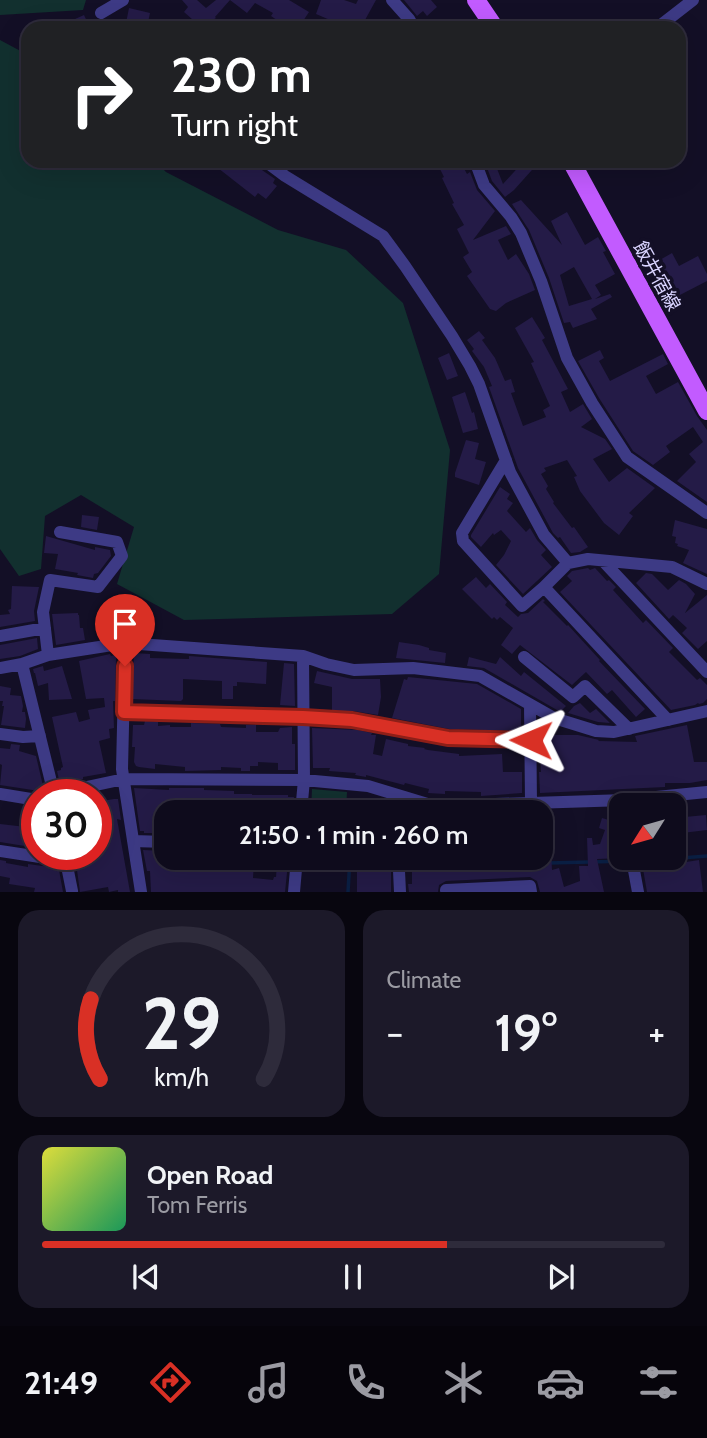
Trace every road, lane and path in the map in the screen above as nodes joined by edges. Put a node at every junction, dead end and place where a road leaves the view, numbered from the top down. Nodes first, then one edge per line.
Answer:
1 (123, 0) edge
2 (392, 0) edge
3 (476, 0) edge
4 (693, 0) edge
5 (101, 13) dead end
6 (410, 21) edge
7 (490, 21) edge
8 (666, 21) edge
9 (274, 168) edge
10 (478, 168) edge
11 (575, 168) edge
12 (707, 411) edge
13 (506, 460) junction
14 (707, 513) edge
15 (60, 532) dead end
16 (603, 561) junction
17 (568, 563) junction
18 (707, 584) edge
19 (544, 587) junction
20 (45, 628) junction
21 (0, 636) edge
22 (125, 643) junction
23 (48, 655) junction
24 (303, 656) junction
25 (524, 657) dead end
26 (22, 664) junction
27 (0, 668) edge
28 (707, 672) edge
29 (530, 705) junction
30 (707, 711) edge
31 (124, 712) junction
32 (303, 717) junction
33 (668, 720) junction
34 (629, 729) junction
35 (0, 734) edge
36 (40, 736) junction
37 (531, 740) junction
38 (50, 779) edge
39 (124, 779) junction
40 (304, 780) junction
41 (112, 782) edge
42 (707, 792) edge
43 (0, 794) edge
44 (21, 797) edge
45 (302, 800) edge
46 (414, 800) edge
47 (531, 800) edge
48 (553, 802) edge
49 (133, 841) junction
50 (154, 842) edge
51 (0, 851) edge
52 (21, 853) edge
53 (68, 870) edge
54 (296, 870) edge
55 (634, 870) edge
56 (399, 871) dead end
57 (446, 890) dead end
58 (72, 891) edge
59 (141, 892) edge
60 (293, 892) edge
61 (400, 892) edge
62 (531, 892) edge
63 (638, 892) edge

1 - 5 street
2 - 6 street
3 - 7 main road
4 - 8 street
9 - 13 street
10 - 14 street
11 - 12 main road, 飯井宿線
13 - 17 street
13 - 19 street
15 - 20 street
16 - 17 street
16 - 18 street
16 - 28 street
17 - 19 street
19 - 33 street
20 - 21 street
20 - 23 street
22 - 23 street
22 - 24 street
22 - 31 street
23 - 26 street
24 - 29 street
24 - 32 street
25 - 34 street
26 - 27 street
26 - 36 street
29 - 34 street
29 - 37 street
30 - 33 street
31 - 32 street
31 - 39 street
32 - 37 street
32 - 40 street
33 - 34 street
35 - 36 street
36 - 38 street
37 - 47 street
39 - 40 street
39 - 41 street
39 - 49 street
40 - 45 street
40 - 46 street
42 - 48 street
43 - 44 street
49 - 50 street
49 - 59 street
51 - 52 street
53 - 58 street
54 - 60 street
55 - 63 street
56 - 61 street
57 - 62 street

